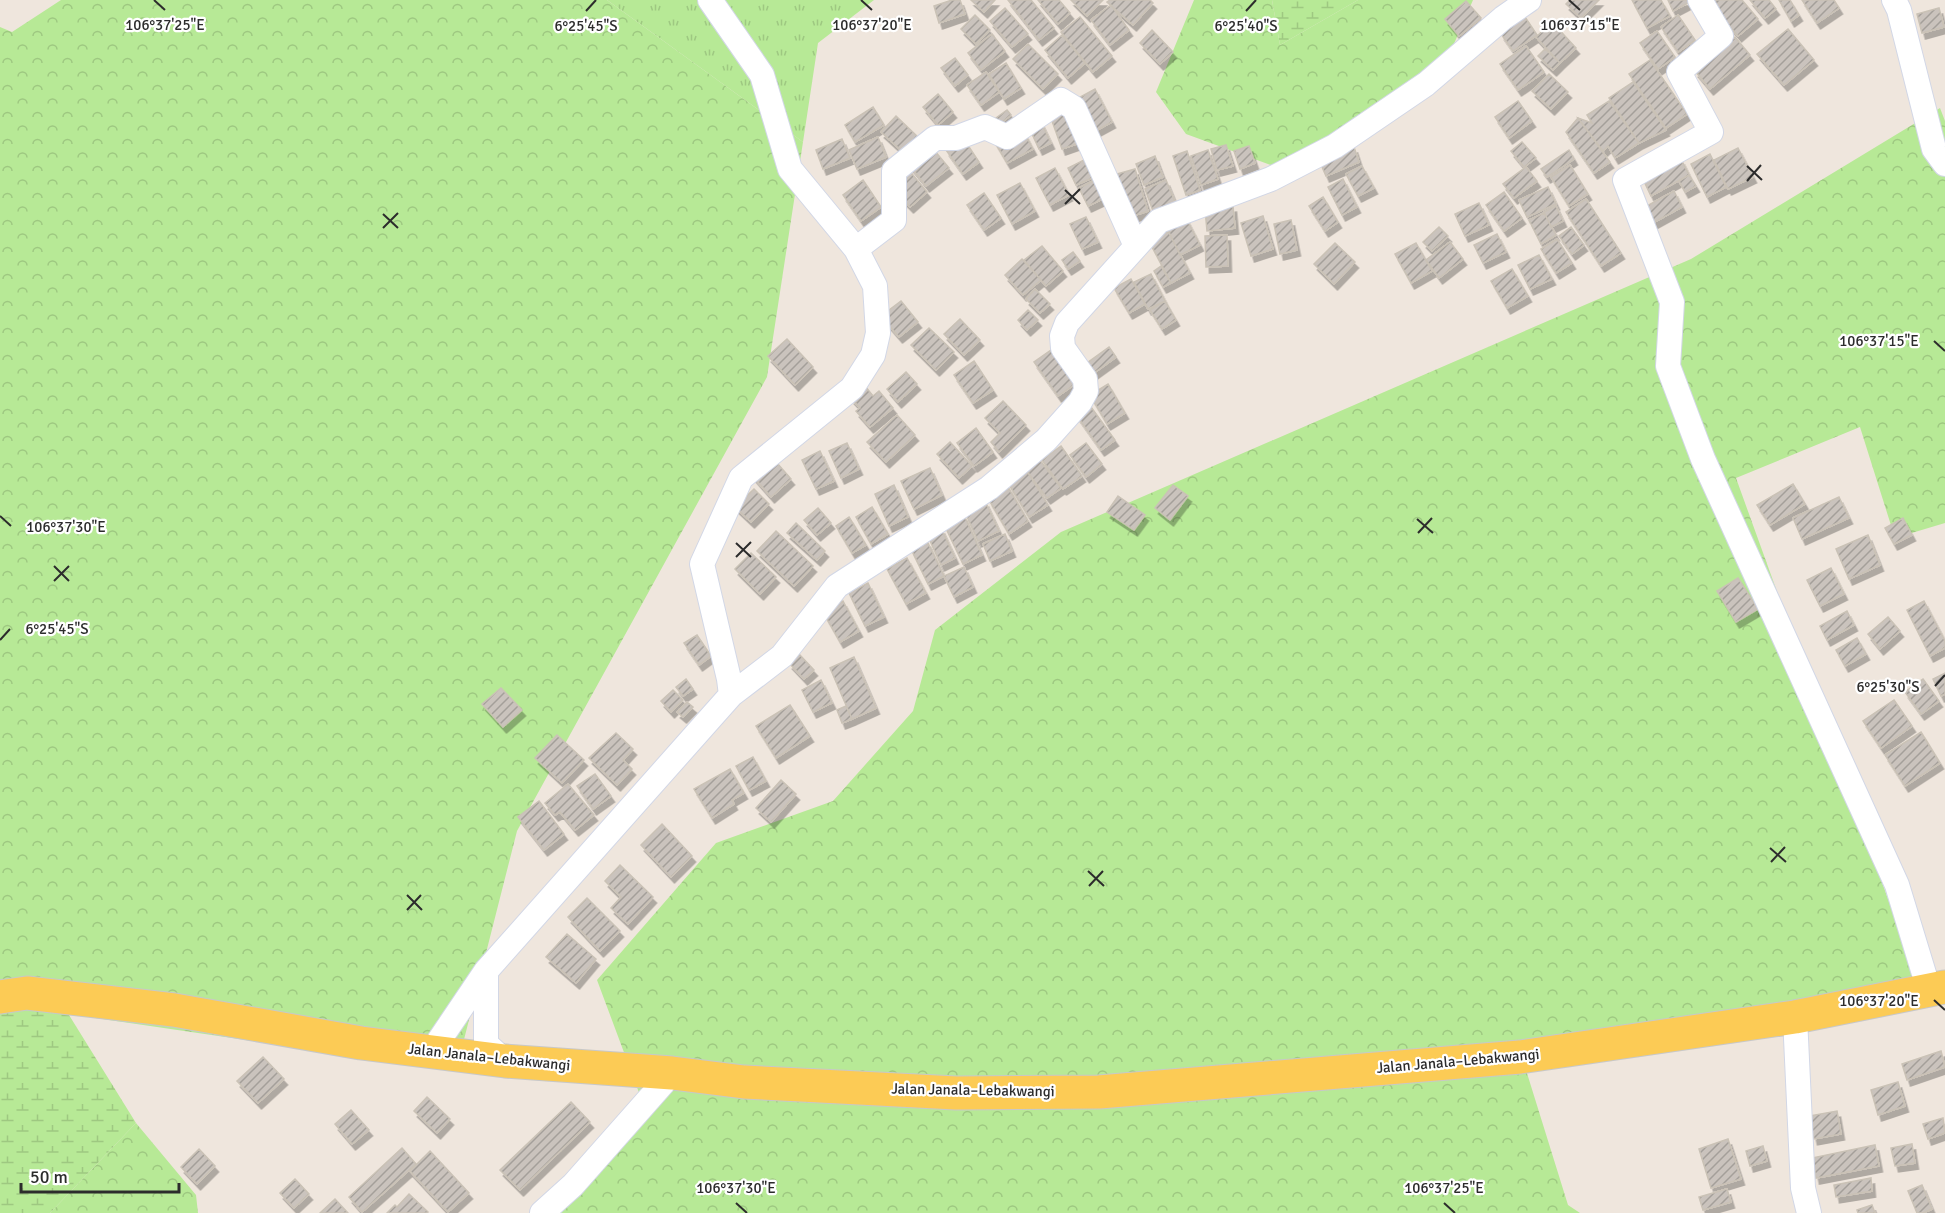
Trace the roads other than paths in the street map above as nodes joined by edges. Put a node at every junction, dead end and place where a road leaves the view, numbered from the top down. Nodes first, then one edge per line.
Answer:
1 (710, 0) edge
2 (1529, 0) edge
3 (1700, 0) edge
4 (1894, 0) edge
5 (1945, 164) edge
6 (1136, 246) junction
7 (856, 249) junction
8 (731, 696) junction
9 (486, 971) junction
10 (1937, 988) edge
11 (0, 997) edge
12 (1795, 1017) junction
13 (432, 1051) junction
14 (505, 1061) junction
15 (672, 1073) junction
16 (542, 1213) edge
17 (1809, 1213) edge

1 - 7 street
2 - 6 street
3 - 10 street
4 - 5 street
6 - 7 street
6 - 8 street
7 - 8 street
8 - 9 street
9 - 13 street
9 - 14 street
10 - 12 main road, Jalan Janala–Lebakwangi
11 - 13 main road, Jalan Janala–Lebakwangi
12 - 15 main road, Jalan Janala–Lebakwangi
12 - 17 street
13 - 14 main road, Jalan Janala–Lebakwangi
14 - 15 main road, Jalan Janala–Lebakwangi
15 - 16 street

